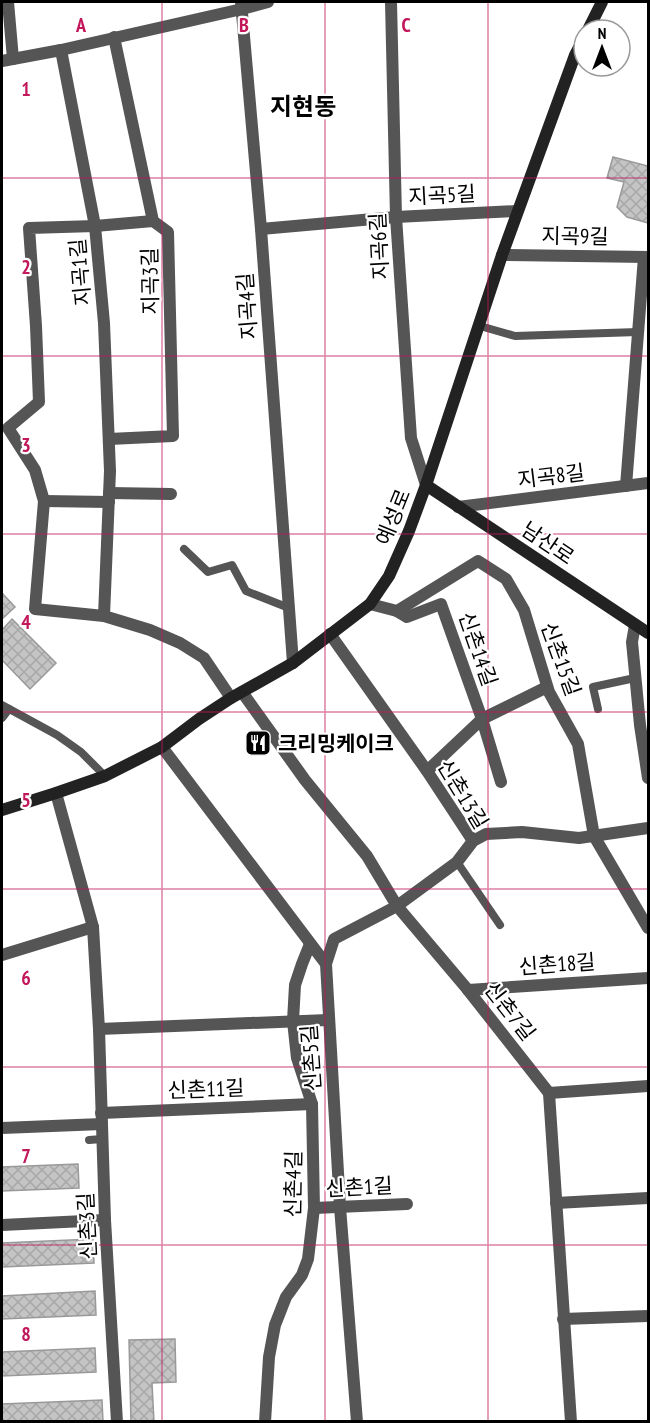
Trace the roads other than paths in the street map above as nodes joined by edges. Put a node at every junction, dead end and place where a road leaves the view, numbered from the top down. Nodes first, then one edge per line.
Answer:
1 (8, 2) edge
2 (268, 2) edge
3 (392, 2) edge
4 (602, 2) edge
5 (241, 5) edge
6 (594, 18) edge
7 (114, 37) junction
8 (62, 50) junction
9 (7, 60) edge
10 (572, 63) edge
11 (518, 211) junction
12 (396, 218) junction
13 (153, 221) junction
14 (95, 226) junction
15 (261, 229) junction
16 (502, 255) junction
17 (646, 256) edge
18 (480, 326) junction
19 (638, 332) junction
20 (109, 439) junction
21 (648, 483) edge
22 (426, 485) junction
23 (626, 486) junction
24 (171, 494) dead end
25 (109, 498) junction
26 (44, 501) junction
27 (458, 507) junction
28 (184, 549) dead end
29 (370, 604) junction
30 (289, 608) junction
31 (397, 610) junction
32 (104, 616) junction
33 (635, 625) junction
34 (648, 633) edge
35 (330, 634) junction
36 (293, 663) junction
37 (635, 678) junction
38 (548, 687) junction
39 (236, 695) junction
40 (5, 707) edge
41 (598, 710) dead end
42 (2, 718) edge
43 (482, 719) junction
44 (162, 747) junction
45 (647, 756) edge
46 (427, 771) junction
47 (105, 776) junction
48 (648, 778) edge
49 (501, 782) dead end
50 (56, 794) junction
51 (2, 810) edge
52 (648, 828) edge
53 (594, 836) junction
54 (473, 841) junction
55 (457, 862) junction
56 (397, 906) junction
57 (500, 925) dead end
58 (93, 927) junction
59 (648, 928) edge
60 (310, 944) junction
61 (2, 955) edge
62 (326, 964) junction
63 (648, 978) edge
64 (468, 990) junction
65 (328, 1020) junction
66 (293, 1021) junction
67 (99, 1029) junction
68 (648, 1086) edge
69 (549, 1093) junction
70 (312, 1104) junction
71 (102, 1119) junction
72 (2, 1128) edge
73 (102, 1139) junction
74 (89, 1140) dead end
75 (648, 1198) edge
76 (556, 1203) junction
77 (407, 1204) dead end
78 (340, 1207) junction
79 (314, 1208) junction
80 (105, 1220) junction
81 (2, 1225) edge
82 (648, 1316) edge
83 (563, 1319) junction
84 (117, 1422) edge
85 (266, 1422) edge
86 (357, 1422) edge
87 (571, 1422) edge

1 - 9 street
2 - 5 street
3 - 12 street, 지곡6길
4 - 6 main road
5 - 7 street
5 - 15 street, 지곡4길
7 - 8 street
7 - 13 street, 지곡3길
8 - 9 street
8 - 14 street, 지곡1길
10 - 11 main road, 예성로
11 - 12 street, 지곡5길
11 - 16 main road, 예성로
12 - 15 street, 지곡5길
12 - 22 street, 지곡6길
13 - 14 street
13 - 20 street, 지곡3길
14 - 20 street, 지곡1길
14 - 26 street
15 - 30 street, 지곡4길
16 - 17 street, 지곡9길
16 - 18 main road, 예성로
17 - 19 street
18 - 19 lane
18 - 22 main road, 예성로
19 - 23 street
20 - 25 street, 지곡1길
21 - 23 street, 지곡8길
22 - 27 main road, 남산로
22 - 29 main road, 예성로
23 - 27 street, 지곡8길
24 - 25 street
25 - 26 street
25 - 32 street, 지곡1길
26 - 32 street
27 - 33 main road, 남산로
28 - 30 lane
29 - 31 street
29 - 35 main road, 예성로
30 - 36 street, 지곡4길
31 - 38 street, 신촌15길
31 - 43 street, 신촌14길
32 - 39 street
33 - 34 main road, 남산로
33 - 37 street
35 - 36 main road, 예성로
35 - 46 street, 신촌13길
36 - 39 main road, 예성로
37 - 41 lane
37 - 45 street
38 - 43 street, 신촌14길
38 - 53 street, 신촌15길
39 - 44 main road, 예성로
39 - 56 street, 신촌7길
40 - 42 lane
40 - 47 lane
43 - 46 street, 신촌14길
43 - 49 street, 신촌14길
44 - 47 main road, 예성로
44 - 60 street
45 - 48 street
46 - 54 street, 신촌13길
47 - 50 main road, 예성로
50 - 51 main road, 예성로
50 - 58 street, 신촌3길
52 - 53 street
53 - 54 street
53 - 59 street, 신촌15길
54 - 55 street, 신촌13길
55 - 56 street, 신촌13길
55 - 57 lane
56 - 62 street, 신촌13길
56 - 64 street, 신촌7길
58 - 61 street
58 - 67 street, 신촌3길
60 - 62 street
60 - 66 street, 신촌4길
62 - 65 street, 신촌5길
63 - 64 street, 신촌18길
64 - 69 street, 신촌7길
65 - 66 street
65 - 78 street, 신촌5길
66 - 67 street
66 - 70 street, 신촌4길
67 - 71 street, 신촌3길
68 - 69 street
69 - 76 street
70 - 71 street, 신촌11길
70 - 79 street, 신촌4길
71 - 72 street, 신촌11길
71 - 73 street, 신촌3길
73 - 74 lane
73 - 80 street, 신촌3길
75 - 76 street
76 - 83 street
77 - 78 street, 신촌1길
78 - 79 street, 신촌1길
78 - 86 street, 신촌5길
79 - 85 street, 신촌4길
80 - 81 street
80 - 84 street, 신촌3길
82 - 83 street
83 - 87 street

